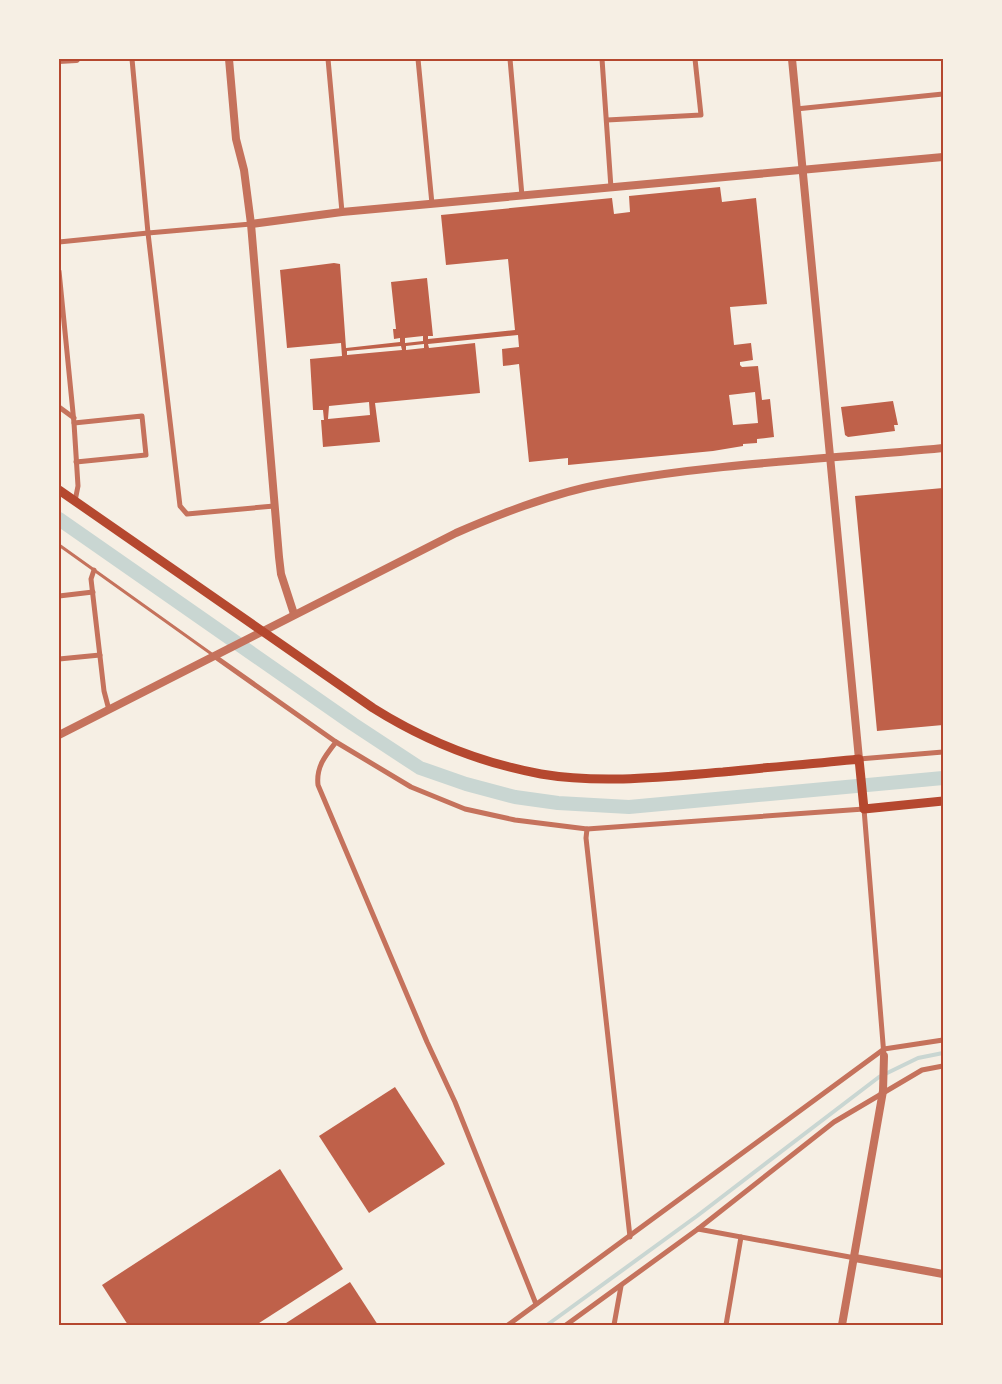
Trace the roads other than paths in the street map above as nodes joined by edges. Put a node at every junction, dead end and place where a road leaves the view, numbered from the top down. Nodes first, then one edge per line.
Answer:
1 (76, 59) edge
2 (132, 59) edge
3 (229, 59) edge
4 (328, 59) edge
5 (418, 59) edge
6 (510, 59) edge
7 (602, 59) edge
8 (695, 59) edge
9 (792, 59) edge
10 (59, 60) edge
11 (943, 94) edge
12 (796, 109) junction
13 (607, 120) junction
14 (943, 157) edge
15 (801, 169) junction
16 (611, 188) junction
17 (522, 196) junction
18 (432, 204) junction
19 (342, 212) junction
20 (251, 224) junction
21 (148, 233) junction
22 (59, 242) edge
23 (59, 271) edge
24 (59, 407) edge
25 (74, 420) junction
26 (943, 448) edge
27 (831, 459) junction
28 (76, 462) junction
29 (59, 490) edge
30 (75, 501) junction
31 (274, 506) junction
32 (59, 545) edge
33 (94, 570) junction
34 (93, 592) junction
35 (59, 596) edge
36 (294, 614) junction
37 (261, 631) junction
38 (100, 655) junction
39 (213, 655) junction
40 (59, 659) edge
41 (109, 710) junction
42 (59, 735) edge
43 (336, 742) junction
44 (943, 752) edge
45 (858, 759) junction
46 (943, 801) edge
47 (864, 809) junction
48 (587, 829) junction
49 (943, 1040) edge
50 (884, 1053) junction
51 (943, 1066) edge
52 (884, 1087) junction
53 (698, 1229) junction
54 (630, 1237) junction
55 (741, 1237) junction
56 (855, 1258) junction
57 (943, 1274) edge
58 (621, 1286) junction
59 (536, 1304) junction
60 (508, 1325) edge
61 (566, 1325) edge
62 (614, 1325) edge
63 (726, 1325) edge
64 (842, 1325) edge

1 - 10 street
2 - 21 street
3 - 20 street
4 - 19 street
5 - 18 street
6 - 17 street
7 - 13 street
8 - 13 street
9 - 12 street
11 - 12 street
12 - 15 street
13 - 16 street
14 - 15 street
15 - 16 street
15 - 27 street
16 - 17 street
17 - 18 street
18 - 19 street
19 - 20 street
20 - 21 street
20 - 31 street
21 - 22 street
21 - 31 street
23 - 25 street
24 - 25 street
25 - 28 street
25 - 28 street
26 - 27 street
27 - 36 street
27 - 45 street
28 - 30 street
29 - 30 main road
30 - 37 main road
31 - 36 street
32 - 33 lane
33 - 34 street
33 - 39 lane
34 - 35 street
34 - 38 street
36 - 37 street
37 - 39 street
37 - 45 main road
38 - 40 street
38 - 41 street
39 - 41 street
39 - 43 street
41 - 42 street
43 - 48 street
43 - 59 street
44 - 45 street
45 - 47 main road
46 - 47 main road
47 - 48 street
47 - 50 street
48 - 54 street
49 - 50 street
50 - 52 street
50 - 54 street
51 - 52 street
52 - 53 street
52 - 56 street
53 - 55 street
53 - 58 street
54 - 59 street
55 - 56 street
55 - 63 street
56 - 57 street
56 - 64 street
58 - 61 street
58 - 62 street
59 - 60 street

